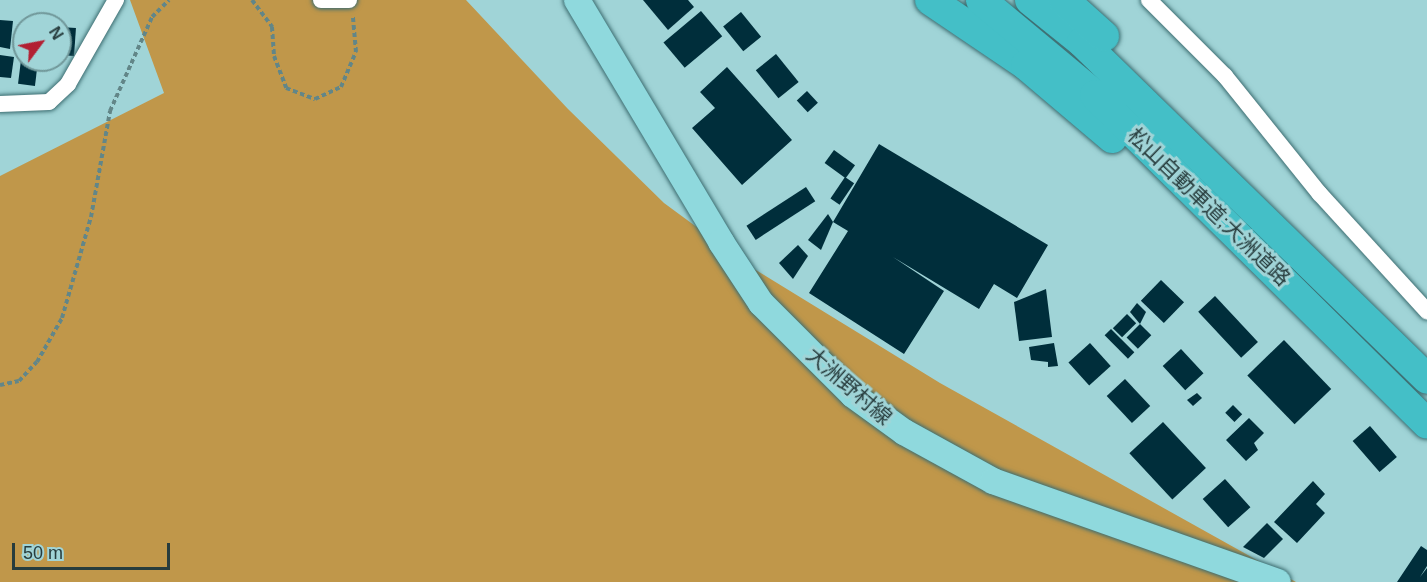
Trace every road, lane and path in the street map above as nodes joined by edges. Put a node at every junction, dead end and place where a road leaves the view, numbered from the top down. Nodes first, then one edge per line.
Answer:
1 (116, 0) edge
2 (169, 0) edge
3 (252, 0) edge
4 (321, 0) edge
5 (577, 0) edge
6 (930, 0) edge
7 (981, 0) edge
8 (1030, 0) edge
9 (1064, 0) edge
10 (1149, 0) edge
11 (351, 5) edge
12 (0, 104) edge
13 (1282, 235) junction
14 (1270, 266) junction
15 (1427, 311) edge
16 (1427, 379) edge
17 (0, 385) edge
18 (1427, 424) edge
19 (1278, 582) edge

1 - 12 street
2 - 17 path
3 - 11 path
4 - 11 street
5 - 19 main road, 大洲野村線
6 - 14 highway
7 - 14 highway, 松山自動車道;大洲道路
8 - 13 highway, 松山自動車道;大洲道路
9 - 13 highway
10 - 15 street
13 - 16 highway, 松山自動車道;大洲道路
14 - 18 highway, 松山自動車道;大洲道路

